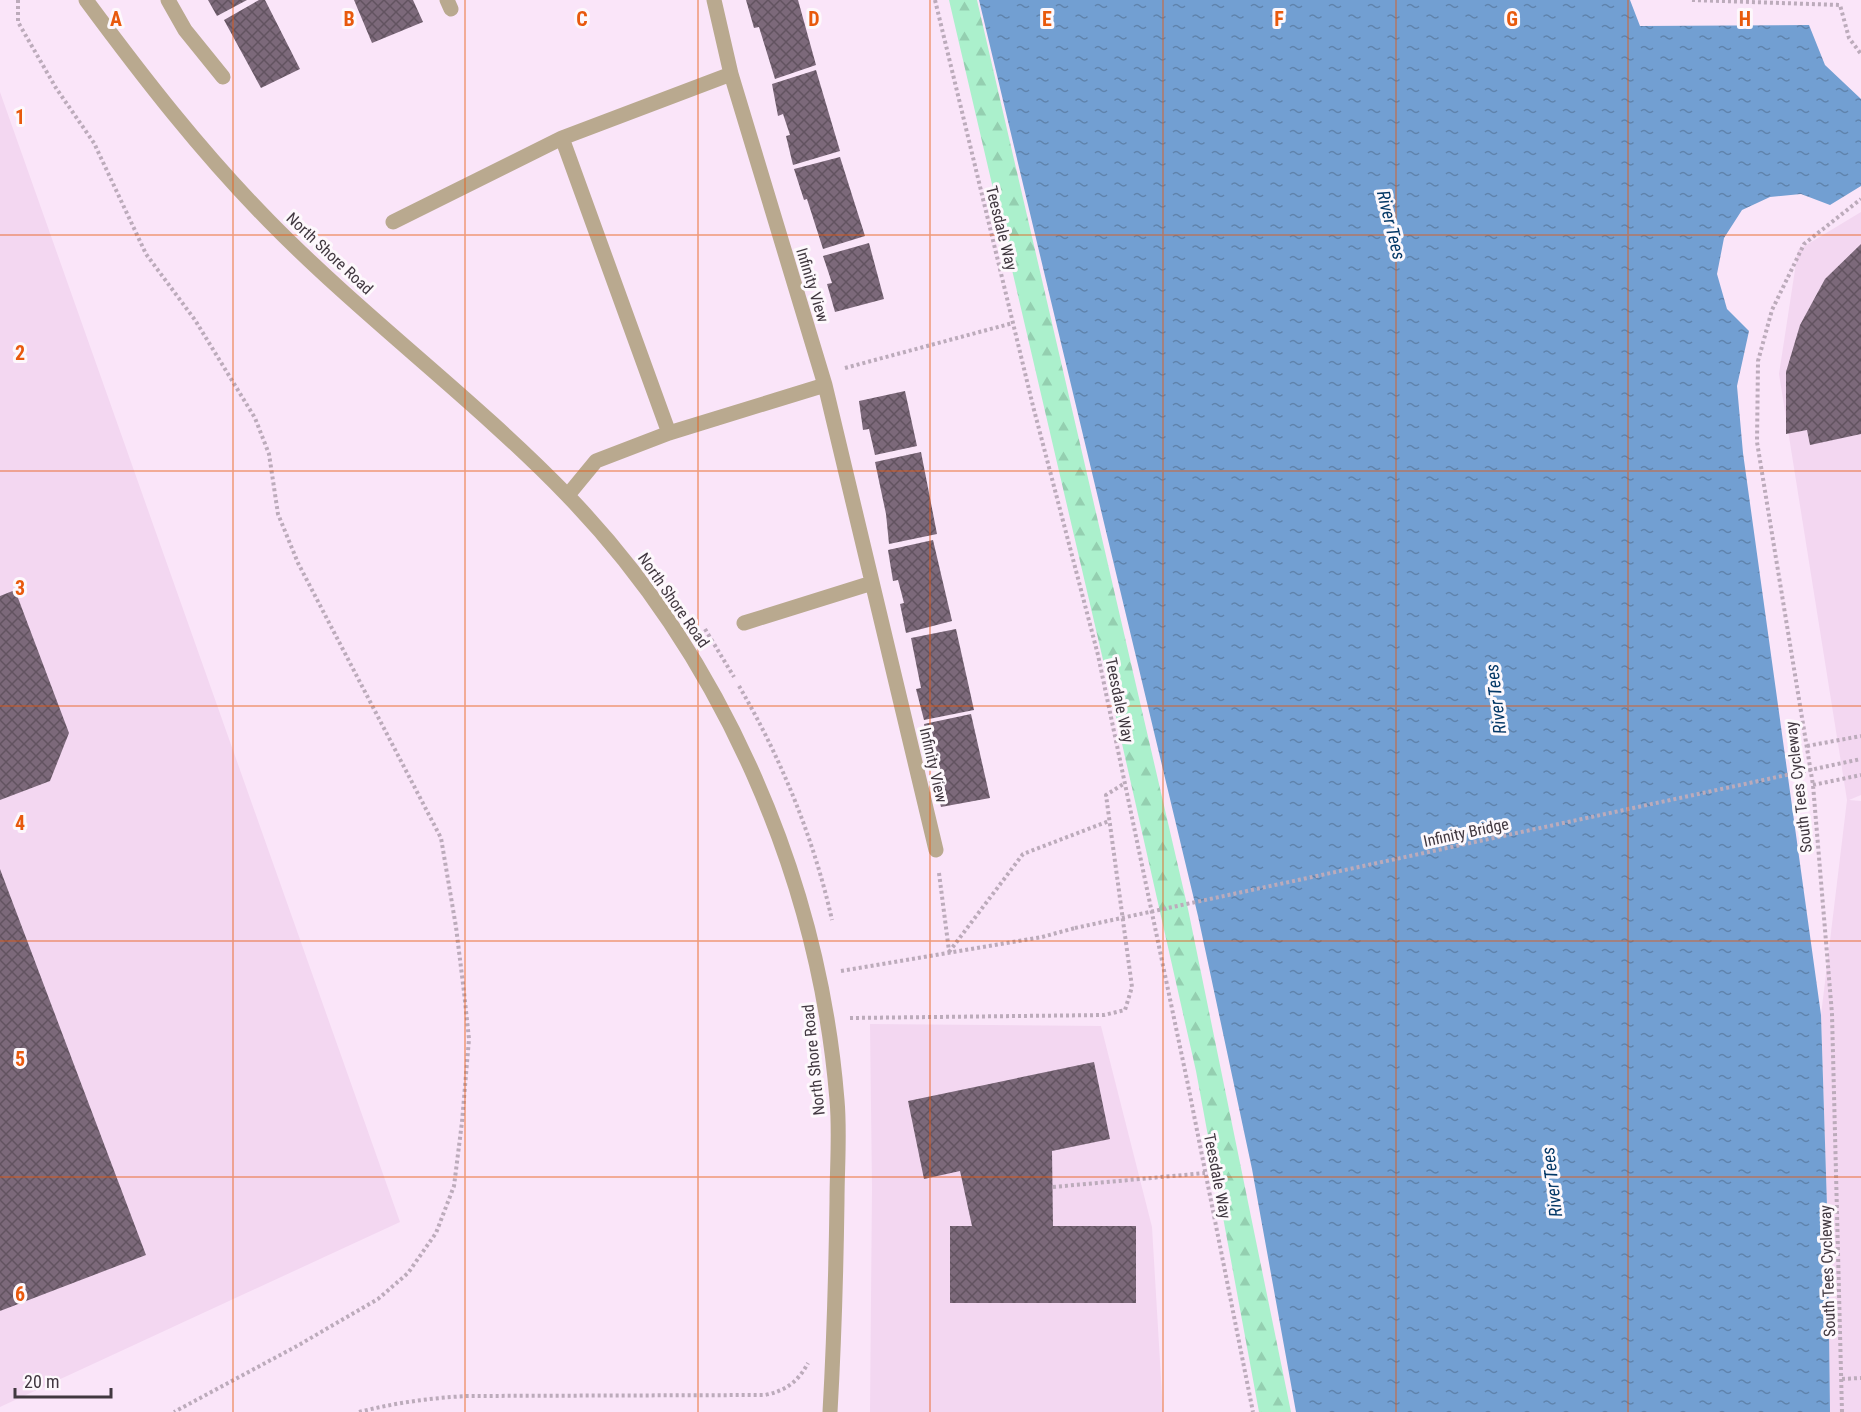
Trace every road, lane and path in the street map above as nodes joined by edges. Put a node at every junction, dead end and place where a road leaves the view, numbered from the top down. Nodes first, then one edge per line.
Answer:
1 (18, 0) edge
2 (86, 0) edge
3 (168, 0) edge
4 (714, 0) edge
5 (935, 0) edge
6 (1692, 0) edge
7 (1861, 54) edge
8 (731, 74) junction
9 (223, 77) dead end
10 (562, 138) junction
11 (1861, 199) edge
12 (393, 222) dead end
13 (1013, 323) junction
14 (823, 380) junction
15 (669, 433) junction
16 (568, 495) junction
17 (872, 583) junction
18 (744, 623) dead end
19 (1861, 736) edge
20 (1807, 746) junction
21 (1861, 759) edge
22 (1861, 775) edge
23 (1125, 783) junction
24 (1812, 785) junction
25 (1109, 821) junction
26 (936, 850) joint
27 (949, 952) junction
28 (819, 974) junction
29 (827, 1019) junction
30 (1205, 1173) junction
31 (1053, 1187) dead end
32 (809, 1361) dead end
33 (1861, 1378) edge
34 (1842, 1379) junction
35 (174, 1412) edge
36 (358, 1412) edge
37 (830, 1412) edge
38 (1253, 1412) edge
39 (1842, 1412) edge

1 - 35 path
2 - 16 street, North Shore Road
3 - 9 street
4 - 8 street, Infinity View
5 - 13 path, Teesdale Way
6 - 7 path
8 - 10 street
8 - 14 street, Infinity View
10 - 12 street
10 - 15 street
11 - 20 path, South Tees Cycleway
13 - 14 path
13 - 23 path, Teesdale Way
14 - 15 street
14 - 17 street, Infinity View
15 - 16 street
16 - 28 street, North Shore Road
17 - 18 street
17 - 26 street, Infinity View
19 - 20 path
20 - 24 path, South Tees Cycleway
21 - 27 path, Infinity Bridge, bridge
22 - 24 path
23 - 25 path
23 - 30 path, Teesdale Way
24 - 34 path, South Tees Cycleway
25 - 27 path
25 - 29 path
26 - 27 path
27 - 28 path, Infinity Bridge
28 - 29 street, North Shore Road
29 - 37 street, North Shore Road
30 - 31 path
30 - 38 path, Teesdale Way
32 - 36 path
33 - 34 path
34 - 39 path, South Tees Cycleway

